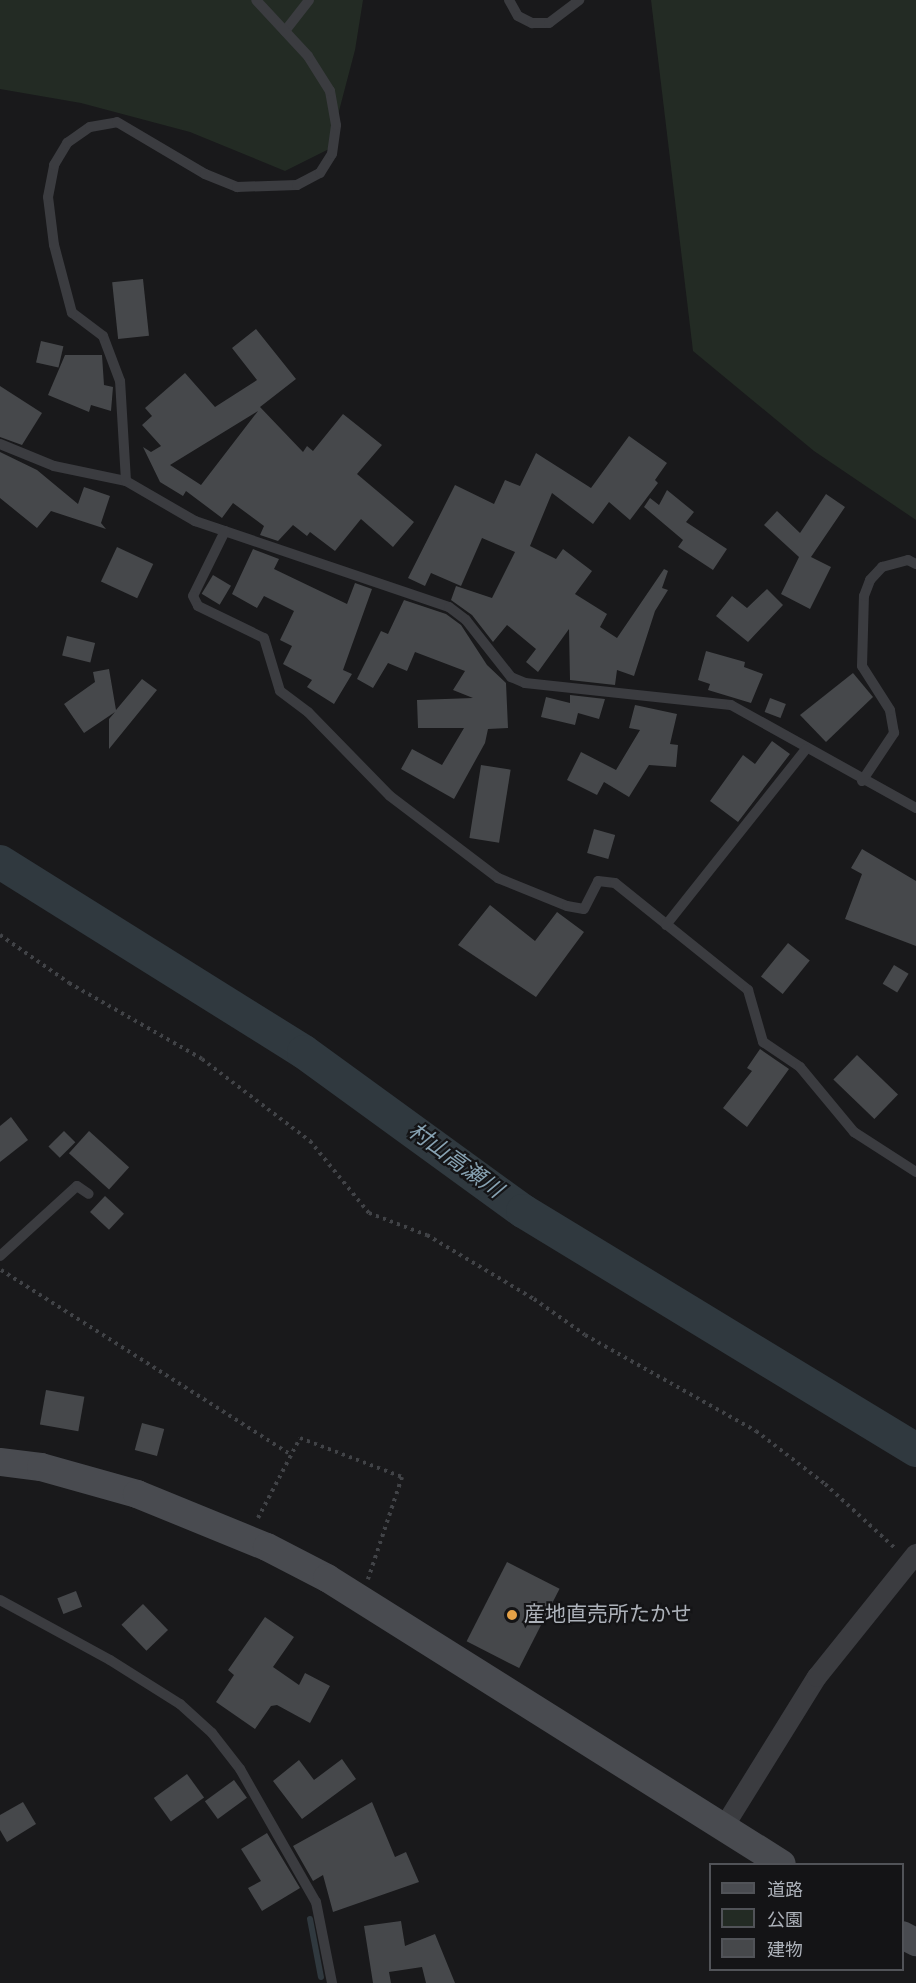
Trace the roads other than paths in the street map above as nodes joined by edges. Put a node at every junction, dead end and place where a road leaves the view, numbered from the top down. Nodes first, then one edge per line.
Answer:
1 (256, 0) edge
2 (309, 0) edge
3 (509, 0) edge
4 (579, 0) edge
5 (285, 31) junction
6 (0, 444) edge
7 (126, 481) junction
8 (225, 531) junction
9 (916, 564) edge
10 (806, 749) junction
11 (862, 781) junction
12 (916, 808) edge
13 (666, 925) junction
14 (916, 1172) edge
15 (89, 1194) dead end
16 (0, 1256) edge
17 (0, 1462) edge
18 (913, 1558) edge
19 (0, 1600) edge
20 (722, 1830) junction
21 (780, 1863) edge
22 (332, 1983) edge

1 - 5 lane
2 - 5 lane
3 - 4 lane
5 - 7 lane
6 - 7 lane
7 - 8 lane
8 - 10 lane
8 - 13 lane
9 - 11 lane
10 - 11 lane
10 - 13 lane
11 - 12 lane
13 - 14 lane
15 - 16 lane
17 - 20 street
18 - 20 street
19 - 22 lane
20 - 21 street

